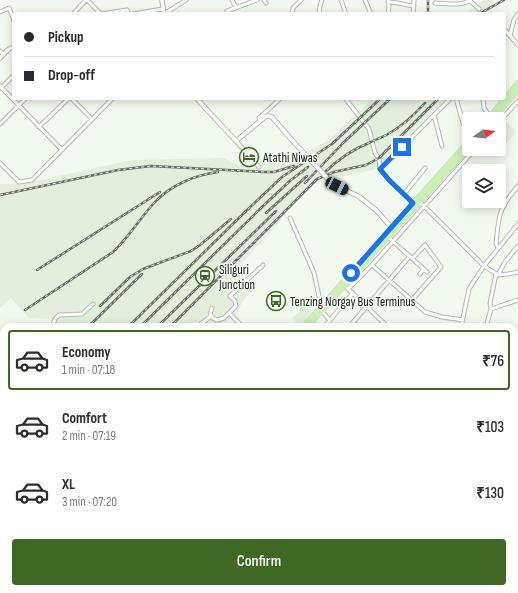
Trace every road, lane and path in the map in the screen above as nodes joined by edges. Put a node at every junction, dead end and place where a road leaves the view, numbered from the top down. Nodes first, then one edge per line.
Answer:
1 (86, 0) edge
2 (162, 0) edge
3 (186, 0) edge
4 (232, 0) edge
5 (257, 0) edge
6 (301, 0) edge
7 (322, 0) edge
8 (341, 0) edge
9 (365, 0) edge
10 (414, 0) edge
11 (469, 0) edge
12 (388, 1) edge
13 (435, 3) dead end
14 (414, 6) junction
15 (236, 8) junction
16 (163, 9) junction
17 (479, 9) dead end
18 (227, 11) dead end
19 (0, 12) edge
20 (75, 12) edge
21 (99, 12) edge
22 (114, 12) edge
23 (128, 12) edge
24 (145, 12) edge
25 (164, 12) edge
26 (167, 12) edge
27 (292, 12) edge
28 (319, 12) edge
29 (345, 12) edge
30 (370, 12) edge
31 (388, 12) edge
32 (413, 12) edge
33 (518, 14) edge
34 (12, 15) edge
35 (506, 31) edge
36 (510, 35) junction
37 (518, 45) edge
38 (12, 48) edge
39 (2, 53) edge
40 (0, 58) edge
41 (12, 77) edge
42 (518, 84) edge
43 (0, 88) edge
44 (518, 90) edge
45 (12, 99) edge
46 (13, 100) edge
47 (24, 100) edge
48 (68, 100) edge
49 (72, 100) edge
50 (111, 100) edge
51 (198, 100) edge
52 (279, 100) edge
53 (347, 100) edge
54 (449, 100) edge
55 (457, 100) edge
56 (483, 100) edge
57 (518, 101) edge
58 (19, 105) junction
59 (498, 111) joint
60 (486, 112) edge
61 (506, 114) edge
62 (434, 115) junction
63 (92, 119) junction
64 (462, 119) edge
65 (260, 120) junction
66 (0, 124) edge
67 (39, 127) junction
68 (236, 141) junction
69 (442, 146) dead end
70 (462, 149) edge
71 (62, 150) junction
72 (462, 154) edge
73 (469, 156) edge
74 (0, 165) edge
75 (259, 167) dead end
76 (426, 168) dead end
77 (380, 169) junction
78 (518, 186) edge
79 (404, 194) junction
80 (417, 202) junction
81 (424, 206) junction
82 (290, 218) dead end
83 (518, 224) edge
84 (392, 227) junction
85 (388, 237) junction
86 (393, 241) junction
87 (518, 246) edge
88 (498, 247) junction
89 (412, 257) junction
90 (263, 265) dead end
91 (372, 265) junction
92 (362, 266) junction
93 (484, 266) junction
94 (367, 270) junction
95 (518, 272) edge
96 (420, 274) dead end
97 (497, 274) junction
98 (390, 281) junction
99 (344, 287) junction
100 (353, 293) junction
101 (412, 300) junction
102 (518, 300) edge
103 (93, 304) dead end
104 (321, 306) junction
105 (367, 306) junction
106 (212, 308) dead end
107 (491, 308) junction
108 (321, 311) junction
109 (229, 313) junction
110 (211, 316) junction
111 (330, 320) junction
112 (463, 320) junction
113 (54, 323) edge
114 (202, 323) edge
115 (239, 323) edge
116 (306, 323) edge
117 (310, 323) edge
118 (327, 323) edge
119 (352, 323) edge
120 (384, 323) edge
121 (462, 323) edge
122 (487, 323) edge

1 - 20 street
1 - 21 street
2 - 16 street
3 - 26 street
4 - 15 street
5 - 15 street
6 - 27 street
7 - 28 street
8 - 29 street
9 - 30 street
10 - 14 street
11 - 13 street
11 - 17 street
12 - 14 street
12 - 31 street
14 - 32 street
15 - 18 street
16 - 24 street
16 - 25 street
19 - 34 street
22 - 23 street
33 - 36 street
35 - 36 street
36 - 37 street
38 - 39 street
39 - 40 street
41 - 43 street
42 - 59 main road
43 - 45 street
44 - 59 main road
46 - 58 street
47 - 58 street
48 - 67 street
49 - 63 street
50 - 63 street
51 - 68 street
52 - 65 street
53 - 77 street
54 - 62 street
55 - 64 street
56 - 60 street
57 - 61 street
58 - 66 street
58 - 67 street
62 - 69 street
62 - 77 street
63 - 71 street
65 - 68 street
65 - 84 street, bridge
67 - 71 street
68 - 75 street
70 - 80 main road
71 - 74 street
72 - 80 main road
73 - 81 street
76 - 79 street
77 - 79 street
78 - 88 street
79 - 80 street
80 - 81 street
80 - 84 main road
80 - 85 main road
81 - 86 street
81 - 93 street
82 - 104 street
83 - 88 street
84 - 99 main road
85 - 86 street
85 - 92 main road
86 - 89 street
86 - 91 street
87 - 97 street
88 - 93 street
89 - 96 street
89 - 98 street
89 - 101 street
90 - 109 street
91 - 94 street
91 - 98 street
92 - 94 street
92 - 99 main road
93 - 97 street
93 - 112 street
94 - 99 street
95 - 97 street
97 - 107 street
98 - 101 street
98 - 105 street
99 - 100 street
99 - 104 main road
99 - 108 main road
100 - 105 street
100 - 111 street
101 - 112 street
102 - 107 street
103 - 113 street
104 - 116 main road
105 - 119 street
105 - 120 street
106 - 110 street
107 - 122 street
108 - 111 street
108 - 117 main road
109 - 110 street
109 - 115 street
110 - 114 street
111 - 118 street
112 - 121 street

